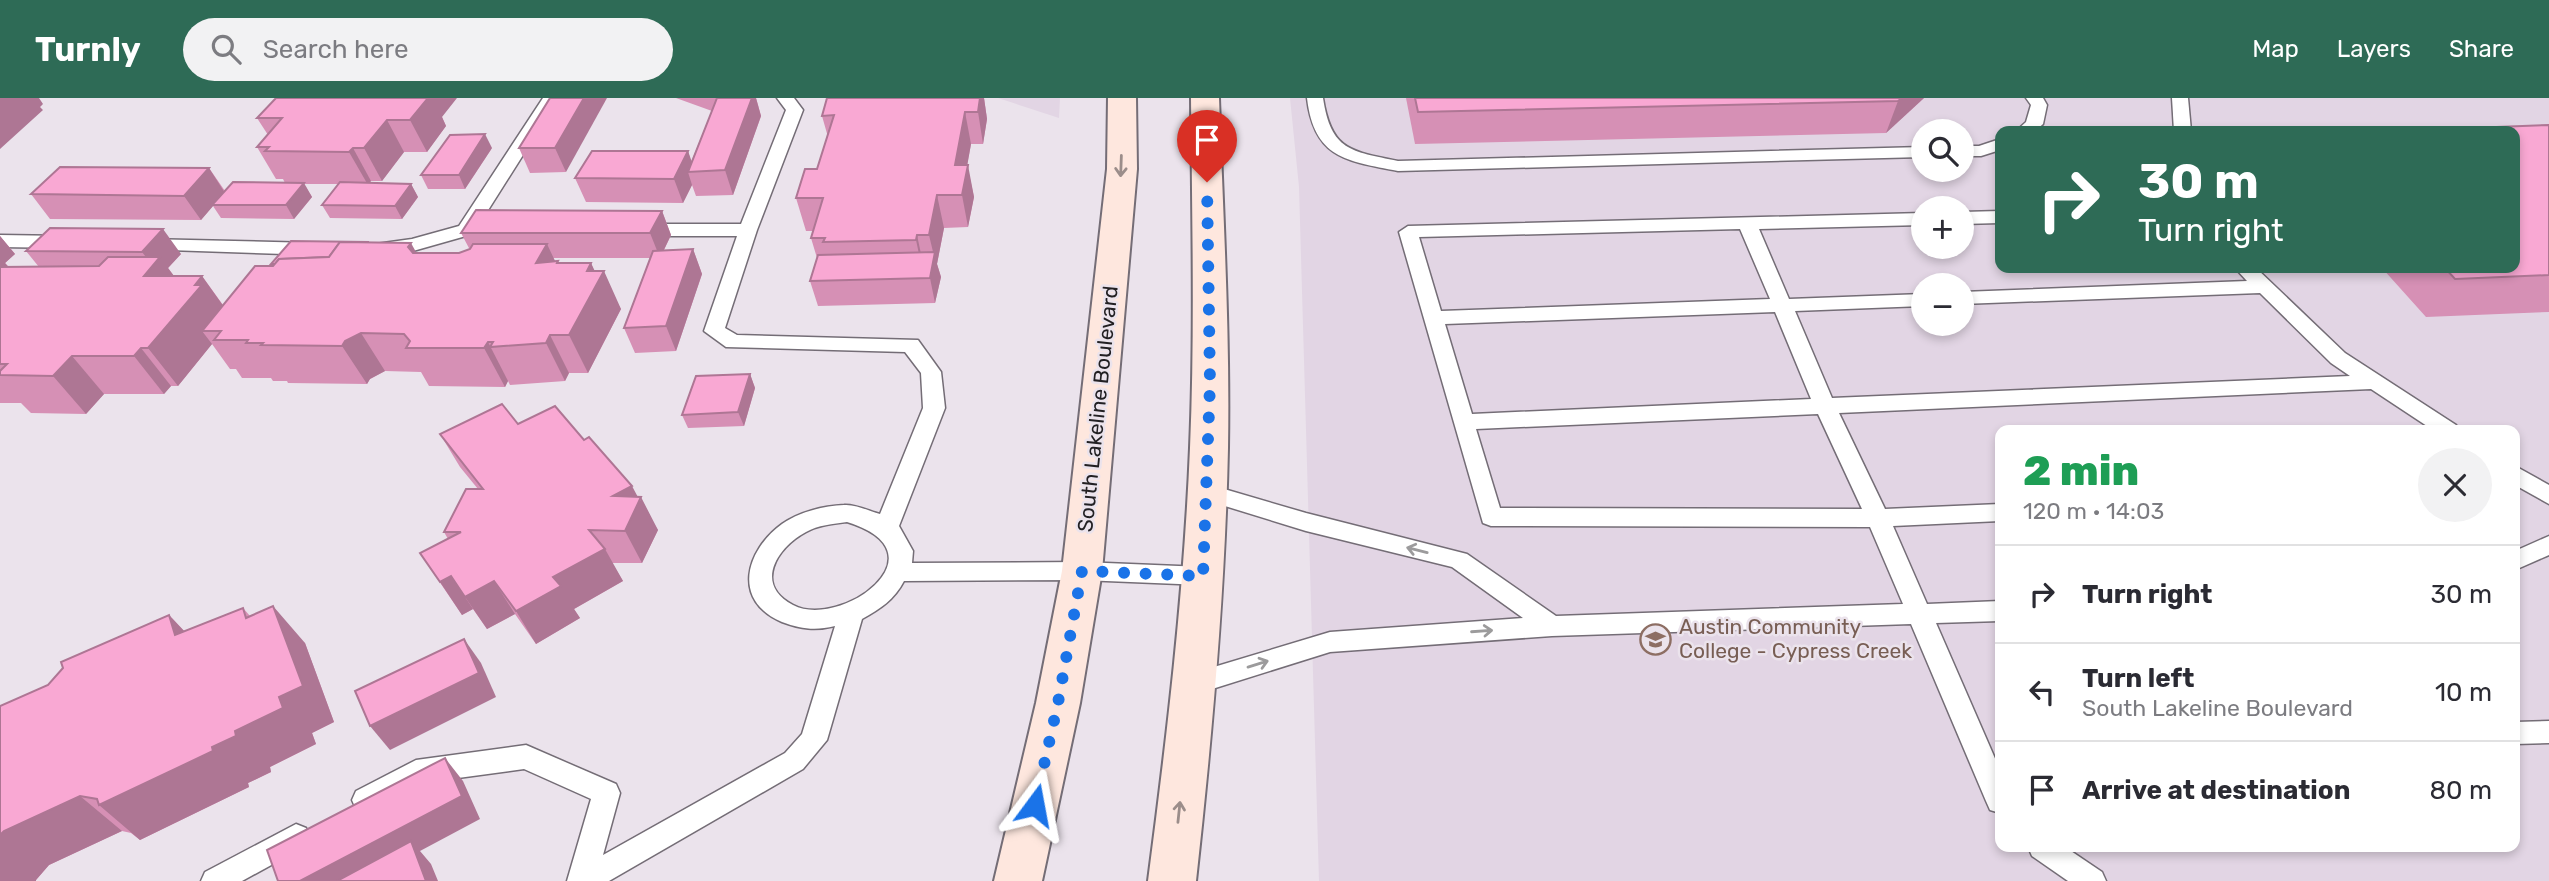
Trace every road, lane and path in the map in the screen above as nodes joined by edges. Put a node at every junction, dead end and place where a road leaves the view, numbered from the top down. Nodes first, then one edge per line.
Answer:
1 (551, 98) edge
2 (785, 98) edge
3 (1122, 98) edge
4 (1205, 98) edge
5 (1315, 98) edge
6 (2034, 98) edge
7 (2180, 98) edge
8 (2031, 126) edge
9 (2183, 126) edge
10 (1995, 146) edge
11 (1974, 151) edge
12 (1911, 152) edge
13 (1995, 217) edge
14 (1974, 218) edge
15 (1911, 219) edge
16 (1747, 223) junction
17 (466, 230) junction
18 (493, 230) edge
19 (627, 230) edge
20 (748, 230) junction
21 (0, 241) edge
22 (83, 243) edge
23 (124, 244) edge
24 (331, 249) edge
25 (358, 250) edge
26 (2250, 273) edge
27 (2265, 287) junction
28 (1974, 298) edge
29 (1911, 300) edge
30 (1781, 305) junction
31 (1433, 318) junction
32 (2373, 382) junction
33 (1825, 406) junction
34 (1464, 422) junction
35 (2440, 425) edge
36 (2520, 477) edge
37 (1207, 492) junction
38 (2549, 496) edge
39 (1995, 512) edge
40 (1878, 518) junction
41 (887, 526) junction
42 (2549, 545) edge
43 (2520, 559) edge
44 (1082, 571) junction
45 (898, 572) junction
46 (1203, 576) junction
47 (1995, 611) edge
48 (1920, 612) junction
49 (851, 613) junction
50 (1552, 626) junction
51 (1193, 684) junction
52 (2549, 732) edge
53 (2520, 733) edge
54 (1991, 757) edge
55 (1995, 777) edge
56 (2049, 852) edge
57 (215, 881) edge
58 (582, 881) edge
59 (1018, 881) edge
60 (1172, 881) edge
61 (2092, 881) edge

1 - 17 lane
2 - 20 lane
3 -> 44 main road, South Lakeline Boulevard
4 - 37 main road
5 - 12 lane
6 - 8 lane
7 - 9 lane
10 - 11 lane
13 - 14 lane
15 - 16 lane
16 - 30 lane
16 - 31 lane
17 - 18 lane
17 - 25 lane
19 - 20 lane
20 - 41 lane
21 - 22 lane
23 - 24 lane
26 - 27 lane
27 - 28 lane
27 - 32 lane
29 - 30 lane
30 - 31 lane
30 - 33 lane
31 - 34 lane
32 - 33 lane
32 - 35 lane
33 - 34 lane
33 - 40 lane
34 - 40 lane
36 - 38 lane
37 - 46 main road
50 -> 37 lane
39 - 40 lane
40 - 48 lane
41 - 45 lane
41 - 49 lane
42 - 43 lane
44 - 45 lane
44 - 46 lane
44 - 59 main road, South Lakeline Boulevard
45 - 49 lane
46 - 51 main road
47 - 48 lane
48 - 50 lane
48 - 54 lane
49 - 58 lane
51 -> 50 lane
60 -> 51 main road
52 - 53 lane
54 - 55 lane
56 - 61 lane
57 - 58 lane

